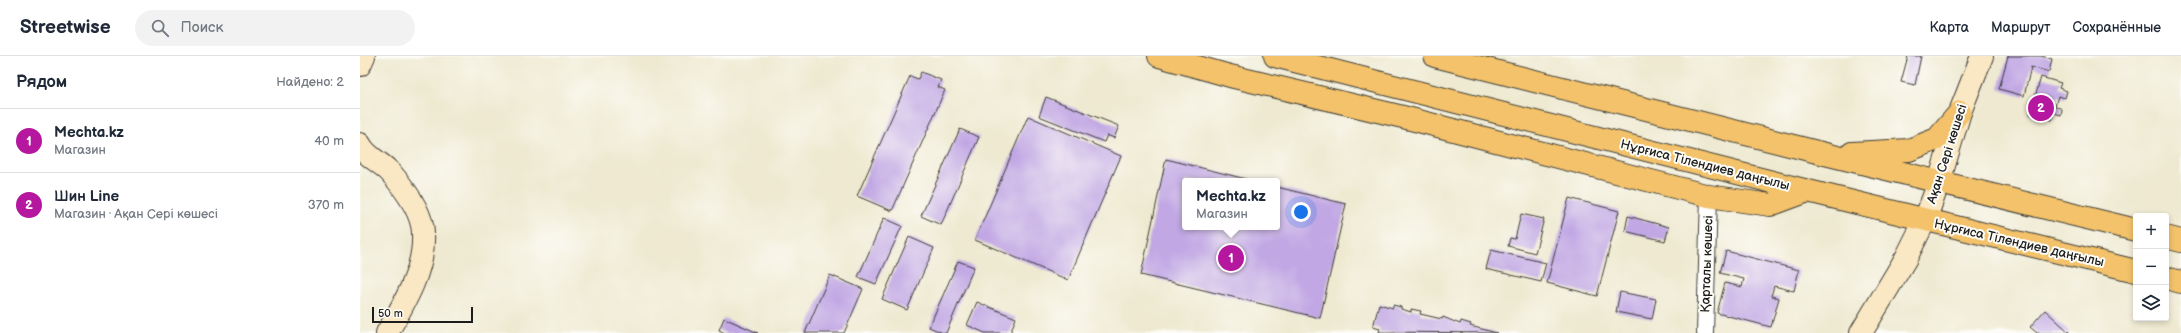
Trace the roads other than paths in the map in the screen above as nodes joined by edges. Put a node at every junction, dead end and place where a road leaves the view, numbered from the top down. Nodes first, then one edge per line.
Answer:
1 (364, 56) edge
2 (1159, 56) edge
3 (1275, 56) edge
4 (1435, 56) edge
5 (1982, 56) edge
6 (1335, 63) edge
7 (360, 65) edge
8 (1960, 112) junction
9 (1607, 140) junction
10 (360, 144) edge
11 (1825, 154) junction
12 (1939, 182) junction
13 (1665, 184) junction
14 (1808, 191) junction
15 (1709, 196) junction
16 (1925, 220) junction
17 (2133, 229) edge
18 (2169, 238) edge
19 (2181, 241) edge
20 (2133, 270) edge
21 (2169, 279) edge
22 (2181, 282) edge
23 (387, 333) edge
24 (1705, 333) edge
25 (1861, 333) edge

1 - 7 street
2 - 13 main road
3 - 6 main road, Нұрғиса Тілендиев даңғылы
4 - 11 main road
5 - 8 street, Ақан Сері көшесі
6 - 9 main road, Нұрғиса Тілендиев даңғылы
8 - 11 main road
8 - 12 street, Ақан Сері көшесі
9 - 13 main road
9 - 14 main road, Нұрғиса Тілендиев даңғылы
10 - 23 street
11 - 12 main road
12 - 16 street, Ақан Сері көшесі
12 - 17 main road
13 - 15 main road
14 - 15 main road
14 - 16 main road, Нұрғиса Тілендиев даңғылы
15 - 24 street, Қарталы көшесі
16 - 20 main road, Нұрғиса Тілендиев даңғылы
16 - 25 street, Ақан Сері көшесі
18 - 19 main road
21 - 22 main road

